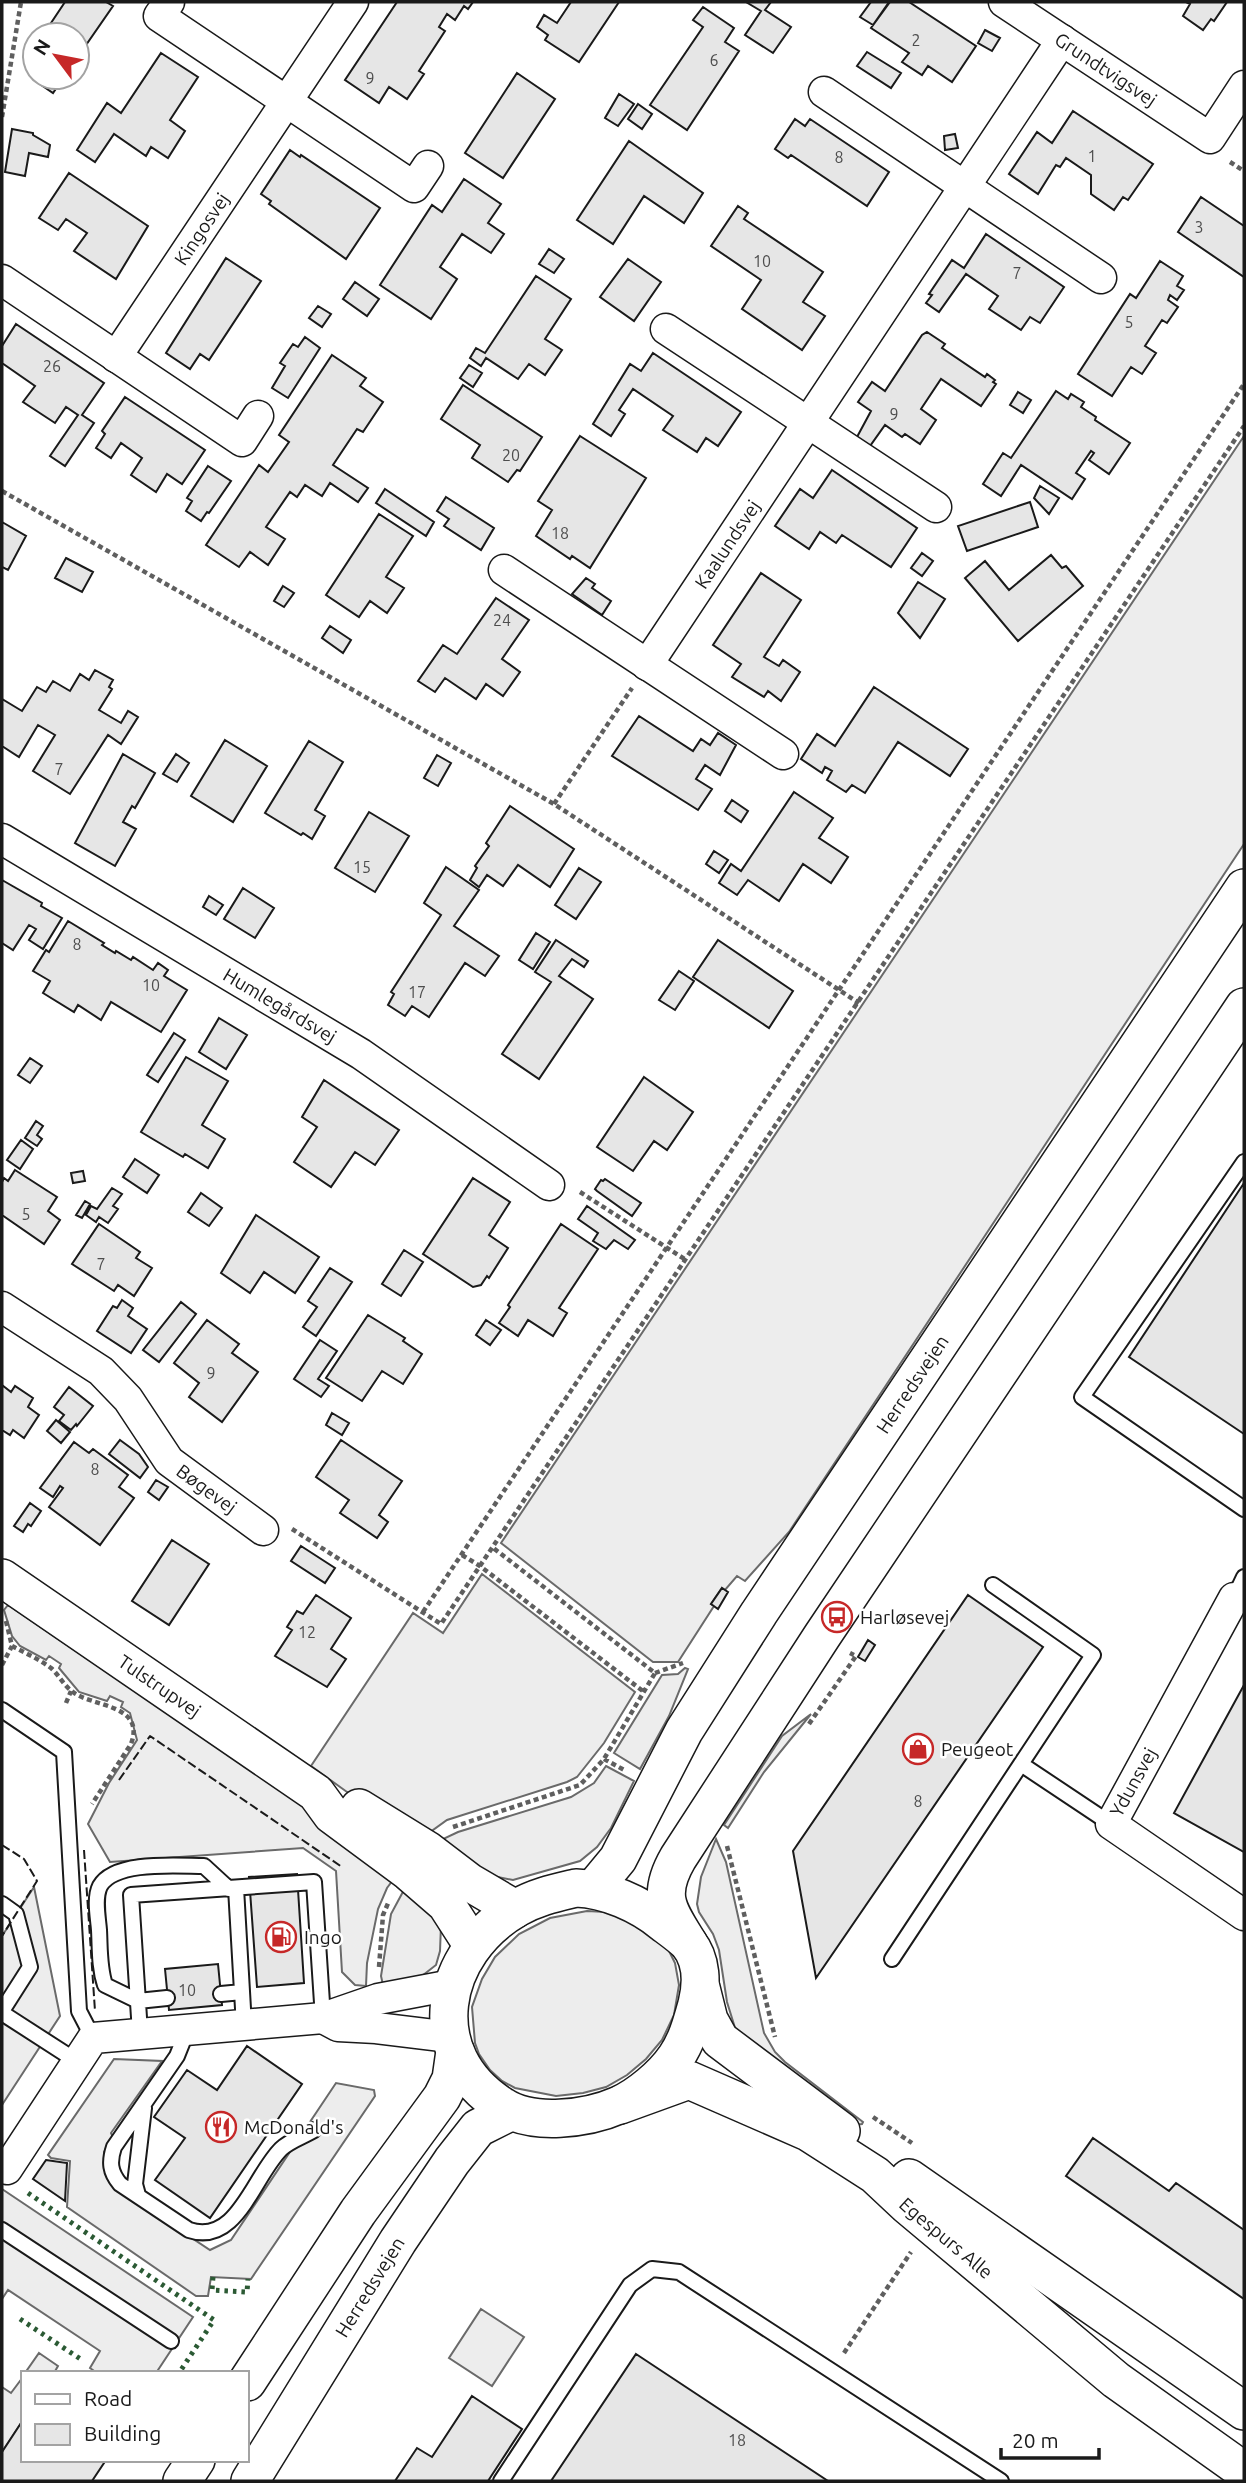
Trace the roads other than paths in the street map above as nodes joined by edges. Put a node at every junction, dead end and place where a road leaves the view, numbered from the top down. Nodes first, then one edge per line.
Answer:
1 (169, 2) edge
2 (353, 2) edge
3 (1004, 2) edge
4 (1062, 40) junction
5 (1244, 86) edge
6 (824, 92) dead end
7 (286, 101) junction
8 (428, 166) dead end
9 (964, 188) junction
10 (1101, 278) dead end
11 (2, 280) edge
12 (666, 329) dead end
13 (116, 357) junction
14 (258, 416) dead end
15 (808, 422) junction
16 (936, 507) dead end
17 (504, 570) dead end
18 (647, 665) junction
19 (783, 754) dead end
20 (2, 839) edge
21 (1244, 888) edge
22 (1244, 1007) edge
23 (1244, 1162) edge
24 (549, 1185) road end
25 (2, 1307) edge
26 (1244, 1509) edge
27 (263, 1530) road end
28 (2, 1578) edge
29 (993, 1585) dead end
30 (1239, 1587) edge
31 (2, 1710) edge
32 (1021, 1764) junction
33 (1111, 1824) junction
34 (418, 1861) junction
35 (232, 1888) junction
36 (594, 1888) junction
37 (2, 1905) edge
38 (515, 1909) junction
39 (1244, 1915) edge
40 (689, 1944) junction
41 (473, 1945) junction
42 (892, 1959) dead end
43 (452, 1984) junction
44 (701, 1988) junction
45 (242, 1992) junction
46 (221, 1994) dead end
47 (167, 1998) dead end
48 (138, 2001) junction
49 (2, 2012) edge
50 (323, 2018) junction
51 (244, 2026) junction
52 (187, 2031) junction
53 (140, 2034) junction
54 (452, 2044) junction
55 (85, 2050) junction
56 (144, 2103) junction
57 (620, 2105) junction
58 (510, 2112) junction
59 (314, 2130) dead end
60 (4, 2173) edge
61 (138, 2195) junction
62 (2, 2230) edge
63 (171, 2341) dead end
64 (248, 2380) edge
65 (1244, 2411) edge
66 (195, 2462) edge
67 (1244, 2471) edge
68 (182, 2481) edge
69 (250, 2481) edge
70 (500, 2481) edge
71 (1001, 2481) edge

1 - 7 street
2 - 7 street, Kingosvej
3 - 4 street, Grundtvigsvej
4 - 5 street, Grundtvigsvej
4 - 9 street, Kaalundsvej
6 - 9 street
7 - 8 street
7 - 13 street, Kingosvej
9 - 10 street
9 - 15 street, Kaalundsvej
11 - 13 street
12 - 15 street
13 - 14 street
15 - 16 street
15 - 18 street, Kaalundsvej
17 - 18 street
18 - 19 street
20 - 24 street, Humlegårdsvej
21 - 36 street, Herredsvejen
22 - 40 street
23 - 26 lane
25 - 27 street, Bøgevej
28 - 34 street, Tulstrupvej
29 - 32 lane
30 - 33 street, Ydunsvej
31 - 55 lane
32 - 33 lane
32 - 42 lane
33 - 39 street, Ydunsvej
34 - 38 street, Tulstrupvej
34 - 41 street, Tulstrupvej
35 - 45 lane
35 - 48 lane
35 - 48 lane
35 - 50 lane
36 - 38 street
36 - 40 street
37 - 49 lane
38 - 41 street
40 - 44 street
41 - 43 street
43 - 50 street
43 - 54 street
44 - 57 street
44 - 65 street, Egespurs Alle
45 - 46 lane
45 - 51 lane
47 - 48 lane
48 - 53 lane
49 - 55 lane
50 - 51 street
50 - 54 street
51 - 52 street
52 - 53 street
52 - 56 lane
53 - 55 street
54 - 58 street
54 - 64 street
55 - 60 street
56 - 61 lane
56 - 61 lane
57 - 58 street
57 - 67 street, Egespurs Alle
58 - 69 street, Herredsvejen
59 - 61 lane
62 - 63 lane
66 - 68 street
70 - 71 lane

